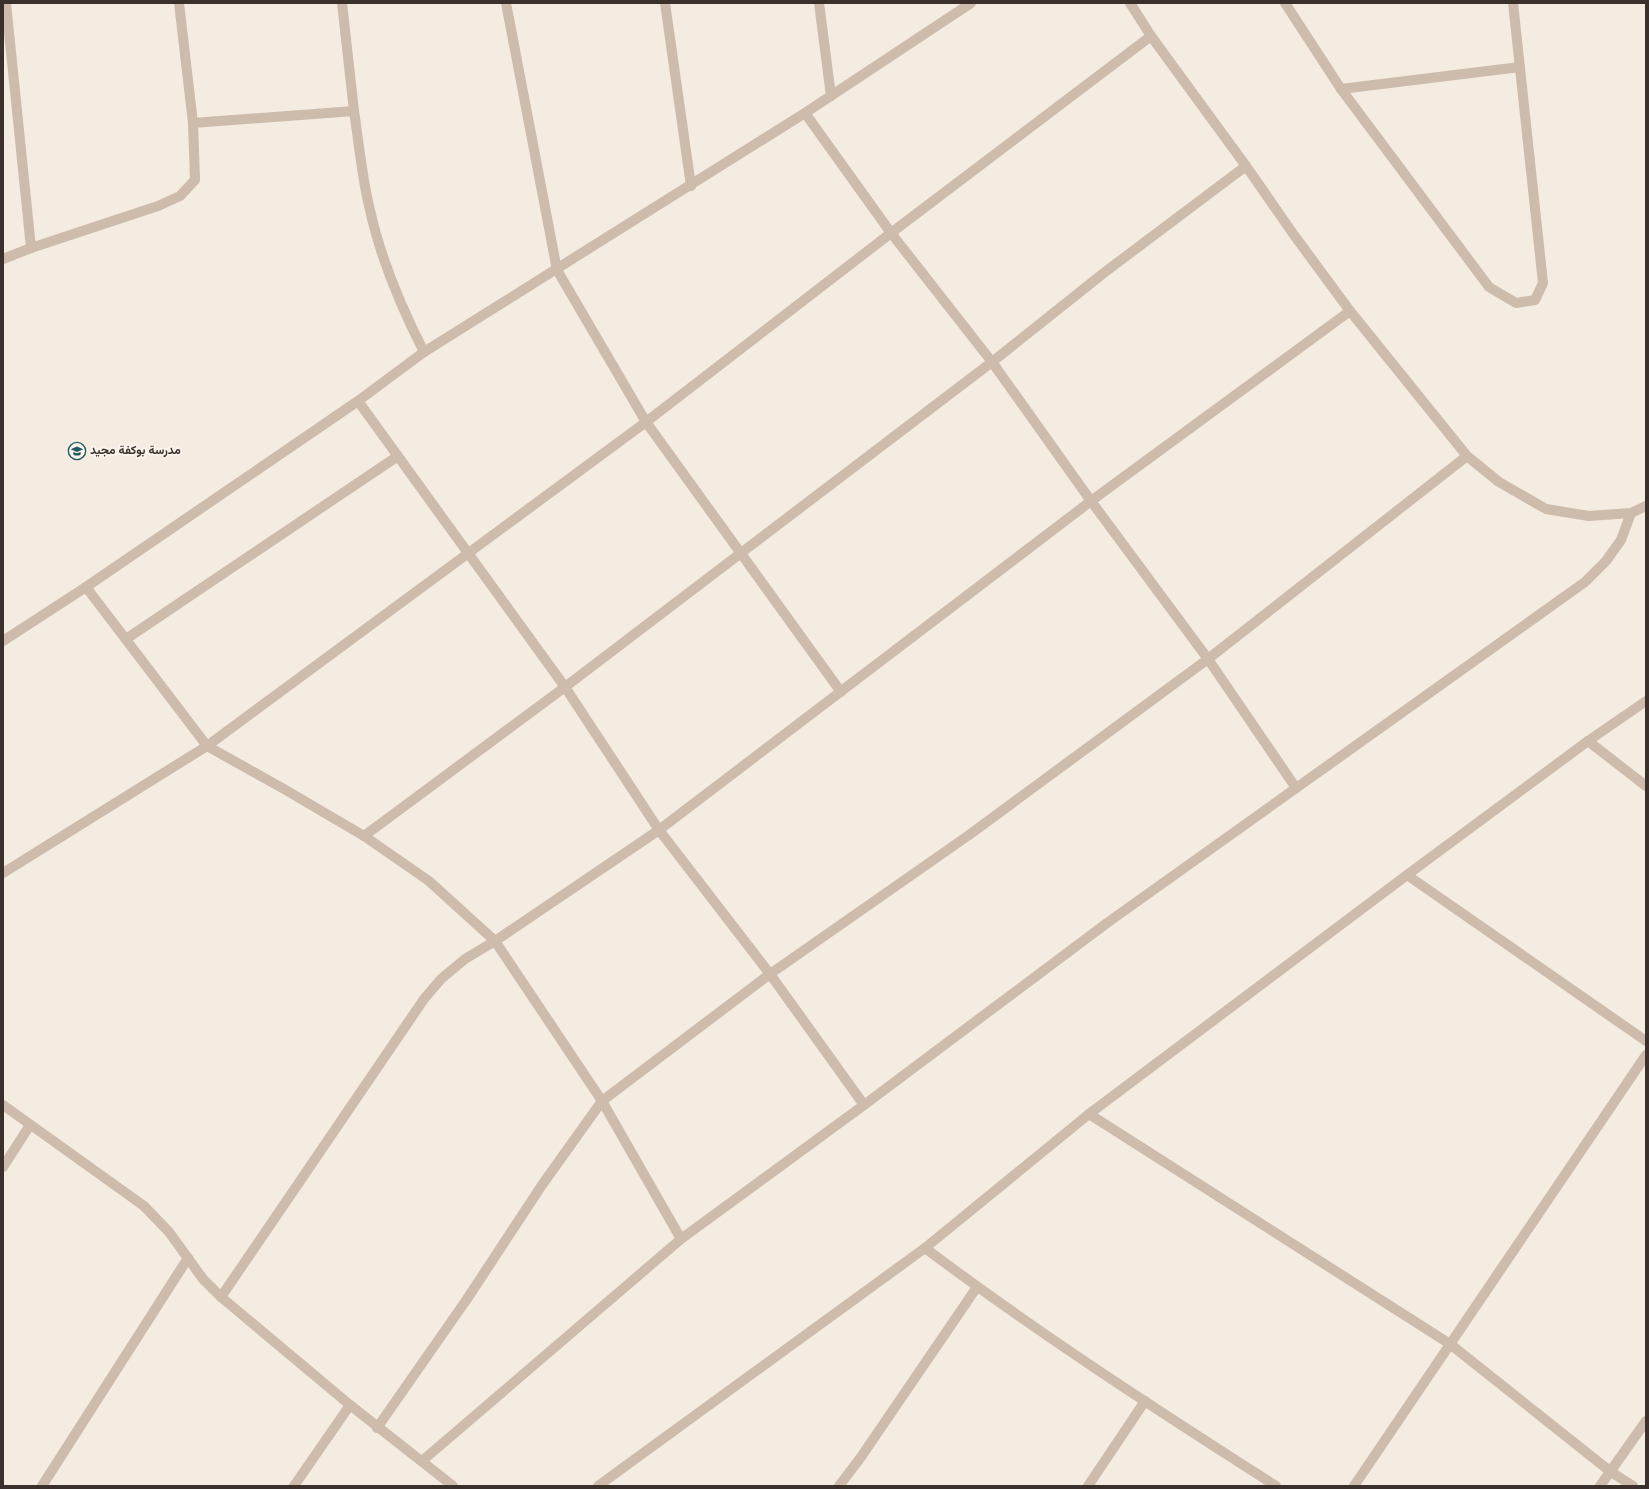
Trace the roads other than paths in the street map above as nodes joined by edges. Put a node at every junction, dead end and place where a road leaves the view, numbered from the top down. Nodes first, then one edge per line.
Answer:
1 (6, 3) edge
2 (179, 3) edge
3 (342, 3) edge
4 (506, 3) edge
5 (665, 3) edge
6 (819, 3) edge
7 (971, 3) edge
8 (1130, 3) edge
9 (1285, 3) edge
10 (1513, 3) edge
11 (1151, 36) junction
12 (1520, 67) junction
13 (1341, 89) junction
14 (831, 96) junction
15 (354, 111) junction
16 (805, 113) junction
17 (193, 123) junction
18 (1246, 166) junction
19 (691, 186) junction
20 (891, 233) junction
21 (31, 248) junction
22 (3, 259) edge
23 (557, 270) junction
24 (1350, 311) junction
25 (424, 352) junction
26 (992, 362) junction
27 (358, 401) junction
28 (646, 422) junction
29 (398, 456) junction
30 (1467, 456) junction
31 (1091, 500) junction
32 (1646, 506) edge
33 (1631, 513) junction
34 (741, 553) junction
35 (469, 554) junction
36 (86, 587) junction
37 (126, 639) junction
38 (3, 641) edge
39 (1208, 659) junction
40 (565, 687) junction
41 (841, 692) junction
42 (1646, 701) edge
43 (1588, 741) junction
44 (207, 746) junction
45 (1646, 786) edge
46 (1296, 788) junction
47 (659, 830) junction
48 (364, 836) junction
49 (3, 873) edge
50 (1407, 875) junction
51 (495, 940) junction
52 (770, 974) junction
53 (1646, 1041) edge
54 (1646, 1055) edge
55 (602, 1101) junction
56 (3, 1104) edge
57 (864, 1106) junction
58 (1089, 1114) junction
59 (30, 1125) junction
60 (3, 1166) edge
61 (681, 1239) junction
62 (925, 1248) junction
63 (188, 1258) junction
64 (977, 1287) junction
65 (221, 1297) junction
66 (1450, 1344) junction
67 (1145, 1401) junction
68 (350, 1405) junction
69 (1646, 1421) edge
70 (377, 1428) junction
71 (422, 1461) junction
72 (1611, 1472) junction
73 (42, 1486) edge
74 (294, 1486) edge
75 (453, 1486) edge
76 (600, 1486) edge
77 (839, 1486) edge
78 (1088, 1486) edge
79 (1276, 1486) edge
80 (1354, 1486) edge
81 (1600, 1486) edge
82 (1633, 1486) edge

1 - 21 street
2 - 17 street
3 - 15 street
4 - 23 street
5 - 19 street
6 - 14 street
7 - 14 street
8 - 11 street
9 - 13 street
10 - 12 street
11 - 18 street
11 - 20 street
12 - 13 street
12 - 13 street
14 - 16 street
15 - 17 street
15 - 25 street
16 - 19 street
16 - 20 street
17 - 21 street
18 - 24 street
18 - 26 street
19 - 23 street
20 - 26 street
20 - 28 street
21 - 22 street
23 - 25 street
23 - 28 street
24 - 30 street
24 - 31 street
25 - 27 street
26 - 31 street
26 - 34 street
27 - 29 street
27 - 36 street
28 - 34 street
28 - 35 street
29 - 35 street
29 - 37 street
30 - 33 street
30 - 39 street
31 - 39 street
31 - 41 street
32 - 33 street
33 - 46 street
34 - 40 street
34 - 41 street
35 - 40 street
35 - 44 street
36 - 37 street
36 - 38 street
37 - 44 street
39 - 46 street
39 - 52 street
40 - 47 street
40 - 48 street
41 - 47 street
42 - 43 street
43 - 45 street
43 - 50 street
44 - 48 street
44 - 49 street
46 - 57 street
47 - 51 street
47 - 52 street
48 - 51 street
50 - 53 street
50 - 58 street
51 - 55 street
51 - 65 street
52 - 55 street
52 - 57 street
54 - 66 street
55 - 61 street
55 - 70 street
56 - 59 street
57 - 61 street
58 - 62 street
58 - 66 street
59 - 60 street
59 - 63 street
61 - 71 street
62 - 64 street
62 - 76 street
63 - 65 street
63 - 73 street
64 - 67 street
64 - 77 street
65 - 68 street
66 - 72 street
66 - 80 street
67 - 78 street
67 - 79 street
68 - 70 street
68 - 74 street
69 - 72 street
70 - 71 street
71 - 75 street
72 - 81 street
72 - 82 street

